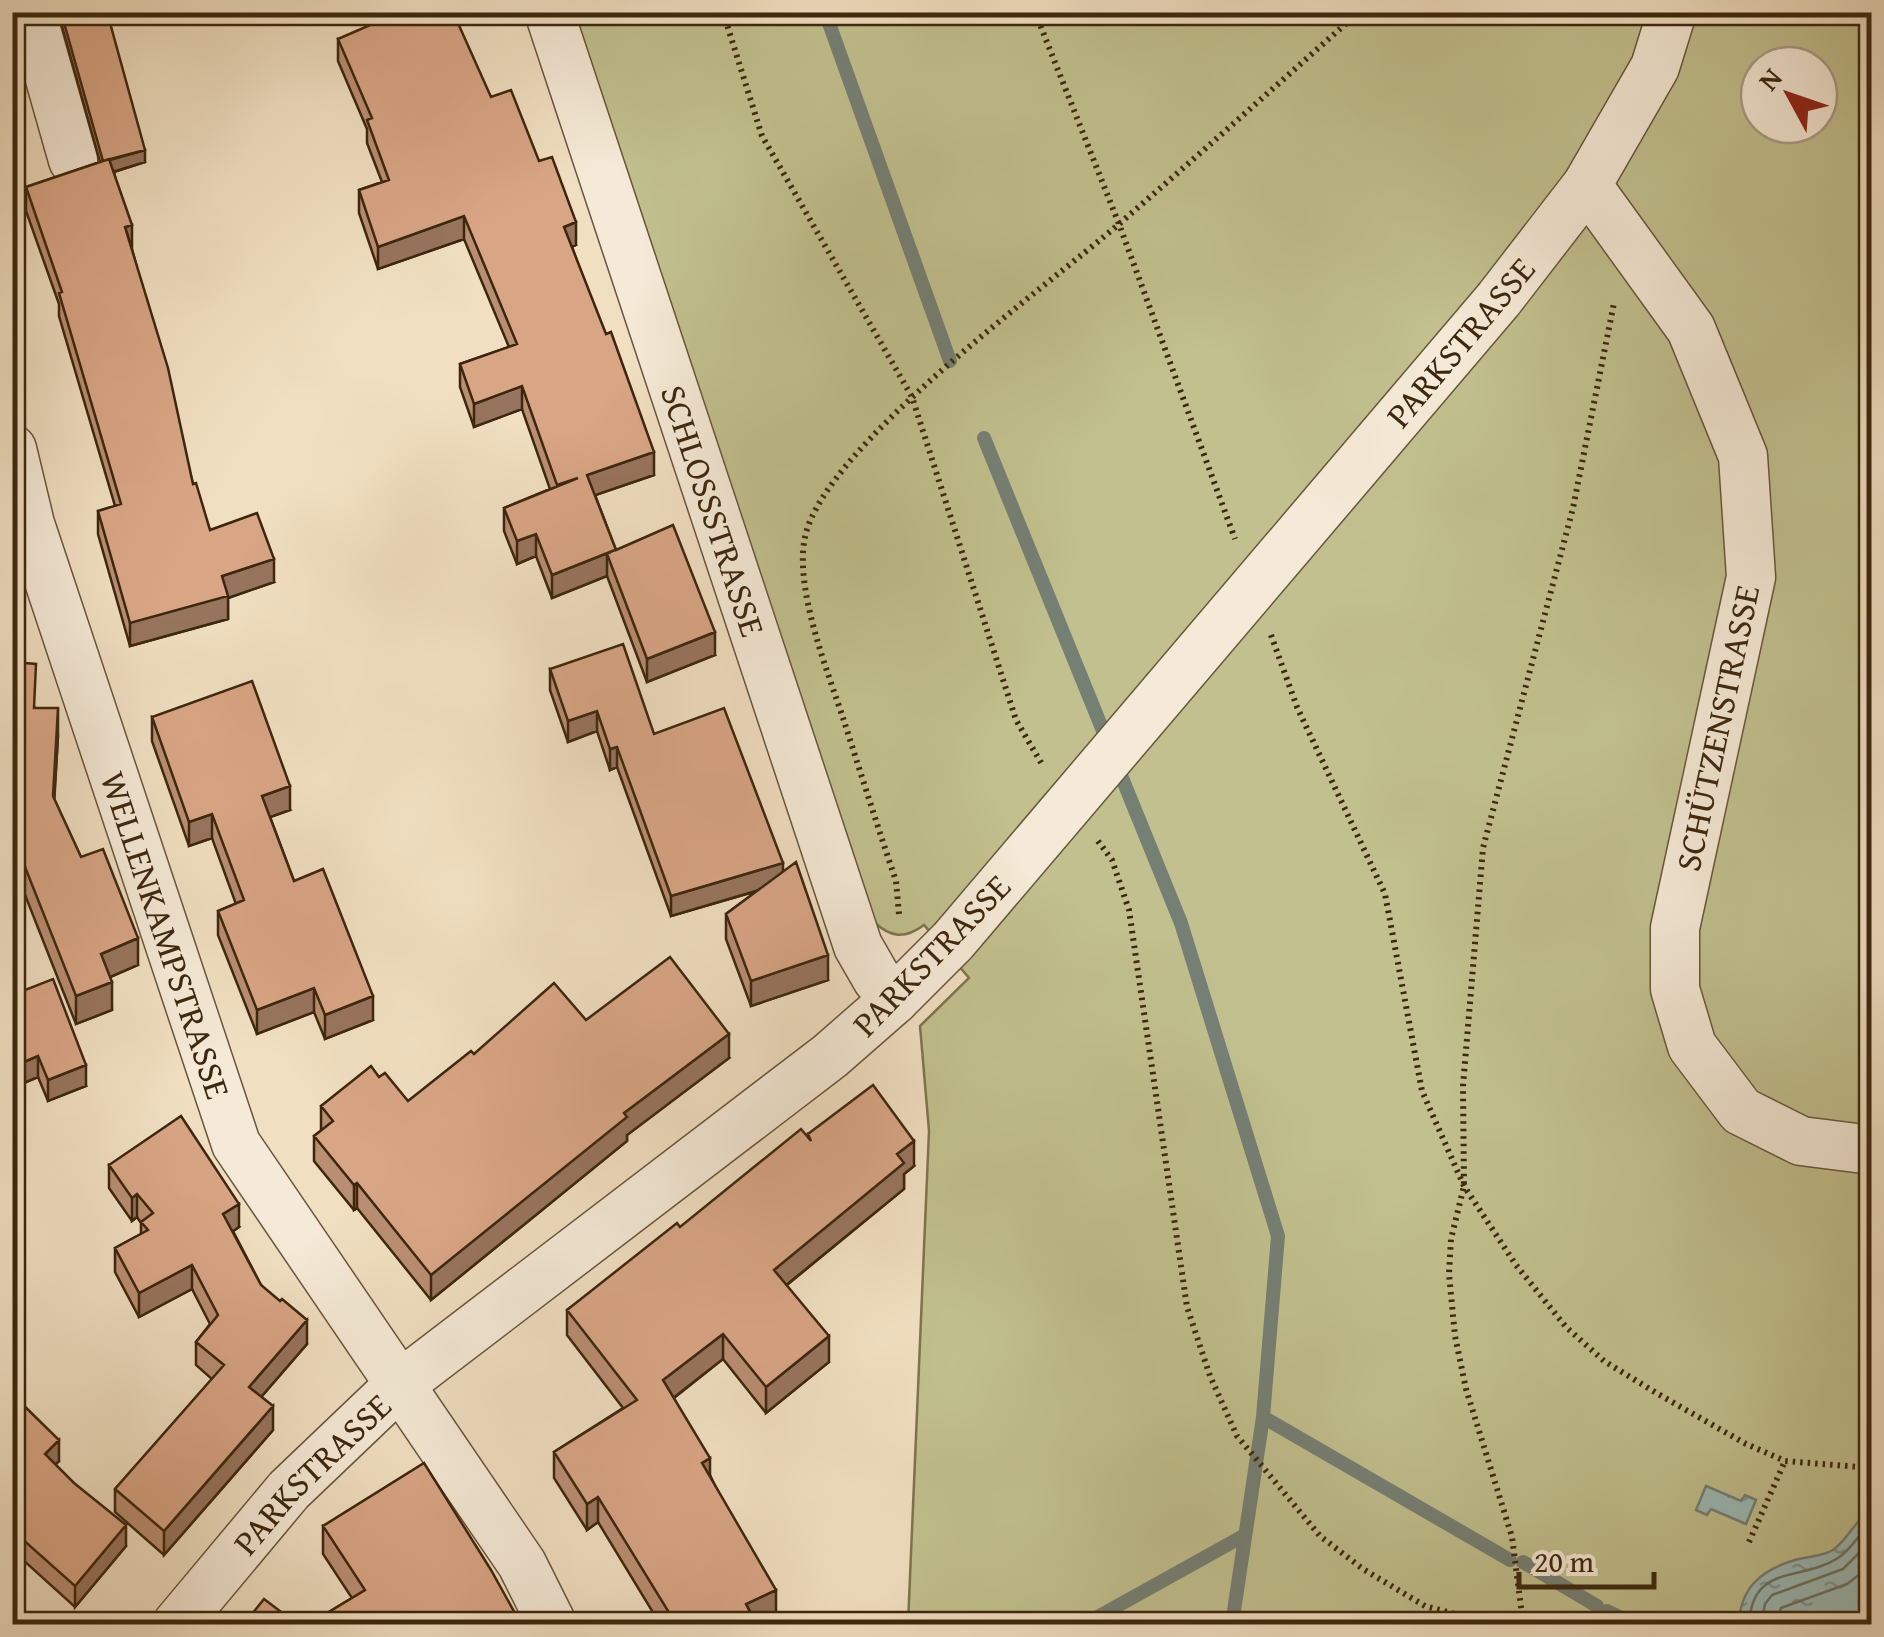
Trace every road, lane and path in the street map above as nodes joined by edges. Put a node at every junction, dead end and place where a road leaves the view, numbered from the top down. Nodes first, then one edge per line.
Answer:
1 (31, 12) edge
2 (549, 12) edge
3 (723, 12) edge
4 (1359, 12) edge
5 (1672, 12) edge
6 (73, 160) dead end
7 (1587, 185) junction
8 (1627, 238) junction
9 (912, 397) junction
10 (12, 449) edge
11 (21, 529) edge
12 (1048, 774) dead end
13 (1090, 831) dead end
14 (900, 926) dead end
15 (894, 1000) junction
16 (1872, 1150) edge
17 (1464, 1186) junction
18 (398, 1386) junction
19 (1785, 1461) junction
20 (1872, 1468) edge
21 (1750, 1542) dead end
22 (177, 1624) edge
23 (552, 1624) edge
24 (1523, 1624) edge
25 (1578, 1624) edge

1 - 6 street
2 - 15 street, SCHLOSSSTRASSE
3 - 9 path
4 - 9 path
5 - 7 street
7 - 8 street, SCHÜTZENSTRASSE
7 - 15 street, PARKSTRASSE, bridge
8 - 16 street, SCHÜTZENSTRASSE
8 - 17 path
9 - 12 path
9 - 14 path
10 - 11 street, WELLENKAMPSTRASSE
11 - 18 street, WELLENKAMPSTRASSE
13 - 24 path
15 - 18 street, PARKSTRASSE
17 - 19 path
17 - 24 path
18 - 22 street, PARKSTRASSE
18 - 23 street, WELLENKAMPSTRASSE
19 - 20 path
19 - 21 path
24 - 25 path

